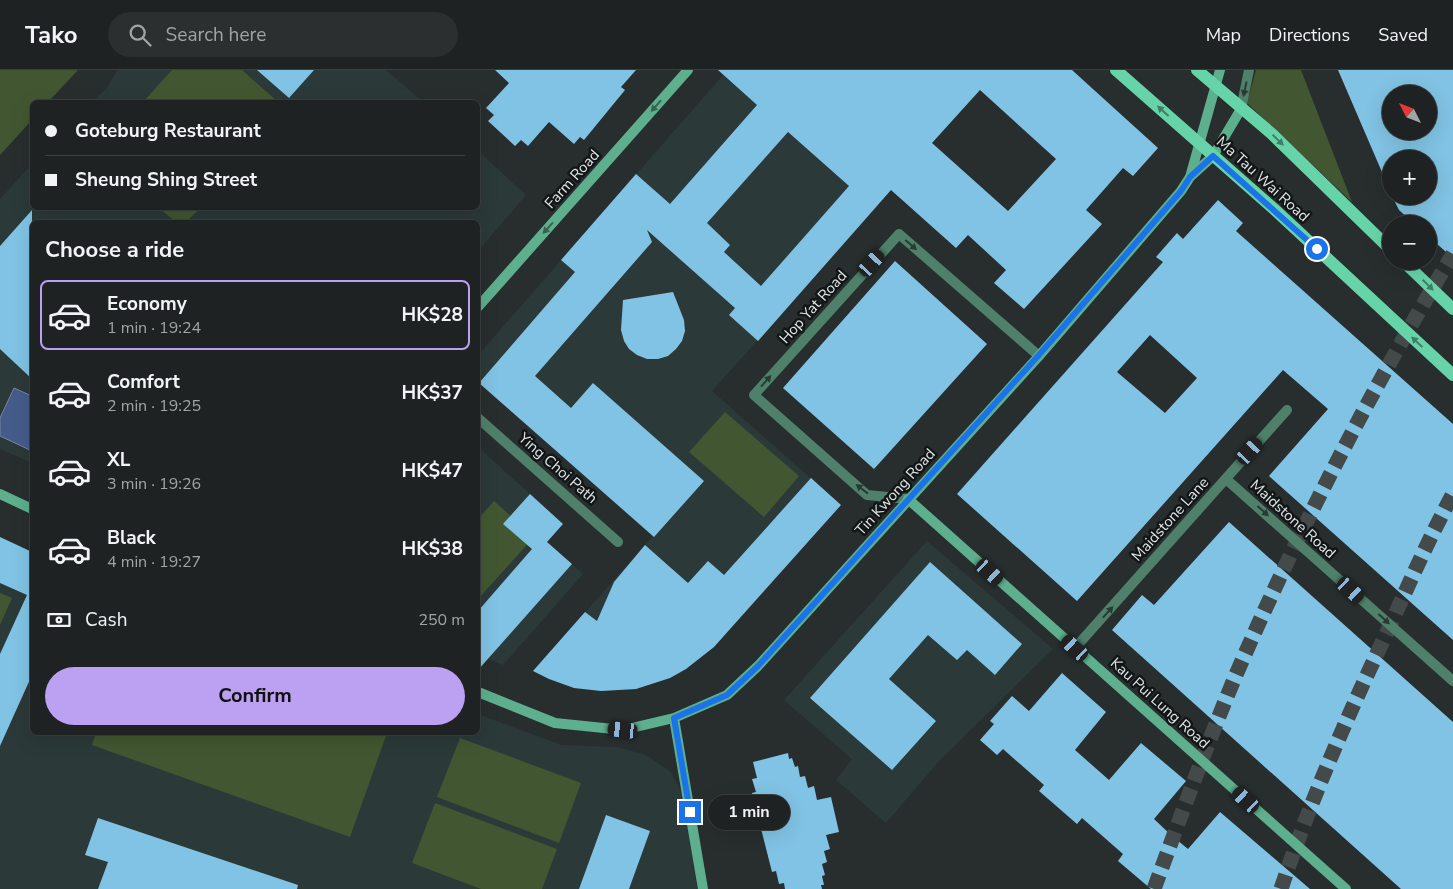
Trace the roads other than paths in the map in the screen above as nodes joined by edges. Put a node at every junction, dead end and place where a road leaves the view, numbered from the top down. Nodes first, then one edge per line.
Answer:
1 (688, 70) edge
2 (1116, 70) edge
3 (1197, 70) edge
4 (1220, 70) edge
5 (1249, 70) edge
6 (1216, 88) junction
7 (1241, 109) junction
8 (1199, 144) junction
9 (1213, 156) junction
10 (1190, 177) junction
11 (1382, 241) edge
12 (1413, 270) edge
13 (480, 305) edge
14 (1453, 308) edge
15 (1038, 356) junction
16 (1453, 375) edge
17 (1287, 410) dead end
18 (480, 420) edge
19 (1226, 479) junction
20 (0, 494) edge
21 (908, 499) junction
22 (30, 507) edge
23 (618, 542) dead end
24 (1075, 648) junction
25 (1453, 681) edge
26 (480, 693) edge
27 (674, 718) junction
28 (703, 889) edge
29 (1346, 889) edge

1 -> 13 street, Farm Road
8 -> 2 main road, Ma Tau Wai Road
3 - 6 main road
4 - 6 street, Tin Kwong Road
5 -> 7 street
6 - 7 main road
6 - 8 street, Tin Kwong Road
7 - 9 street
7 -> 11 main road
8 - 9 main road, Ma Tau Wai Road
8 - 10 street, Tin Kwong Road
9 - 10 street
16 -> 9 main road, Ma Tau Wai Road
10 - 15 street, Tin Kwong Road
12 -> 14 main road
15 - 21 street, Tin Kwong Road
21 -> 15 street, Hop Yat Road
17 - 19 street, Maidstone Lane
18 - 23 street, Ying Choi Path
24 -> 19 street, Maidstone Lane
19 -> 25 street, Maidstone Road
20 - 22 street
21 - 24 street, Kau Pui Lung Road
21 - 27 street, Tin Kwong Road
24 - 29 street, Kau Pui Lung Road
26 - 27 street, Tin Kwong Road
27 - 28 street

